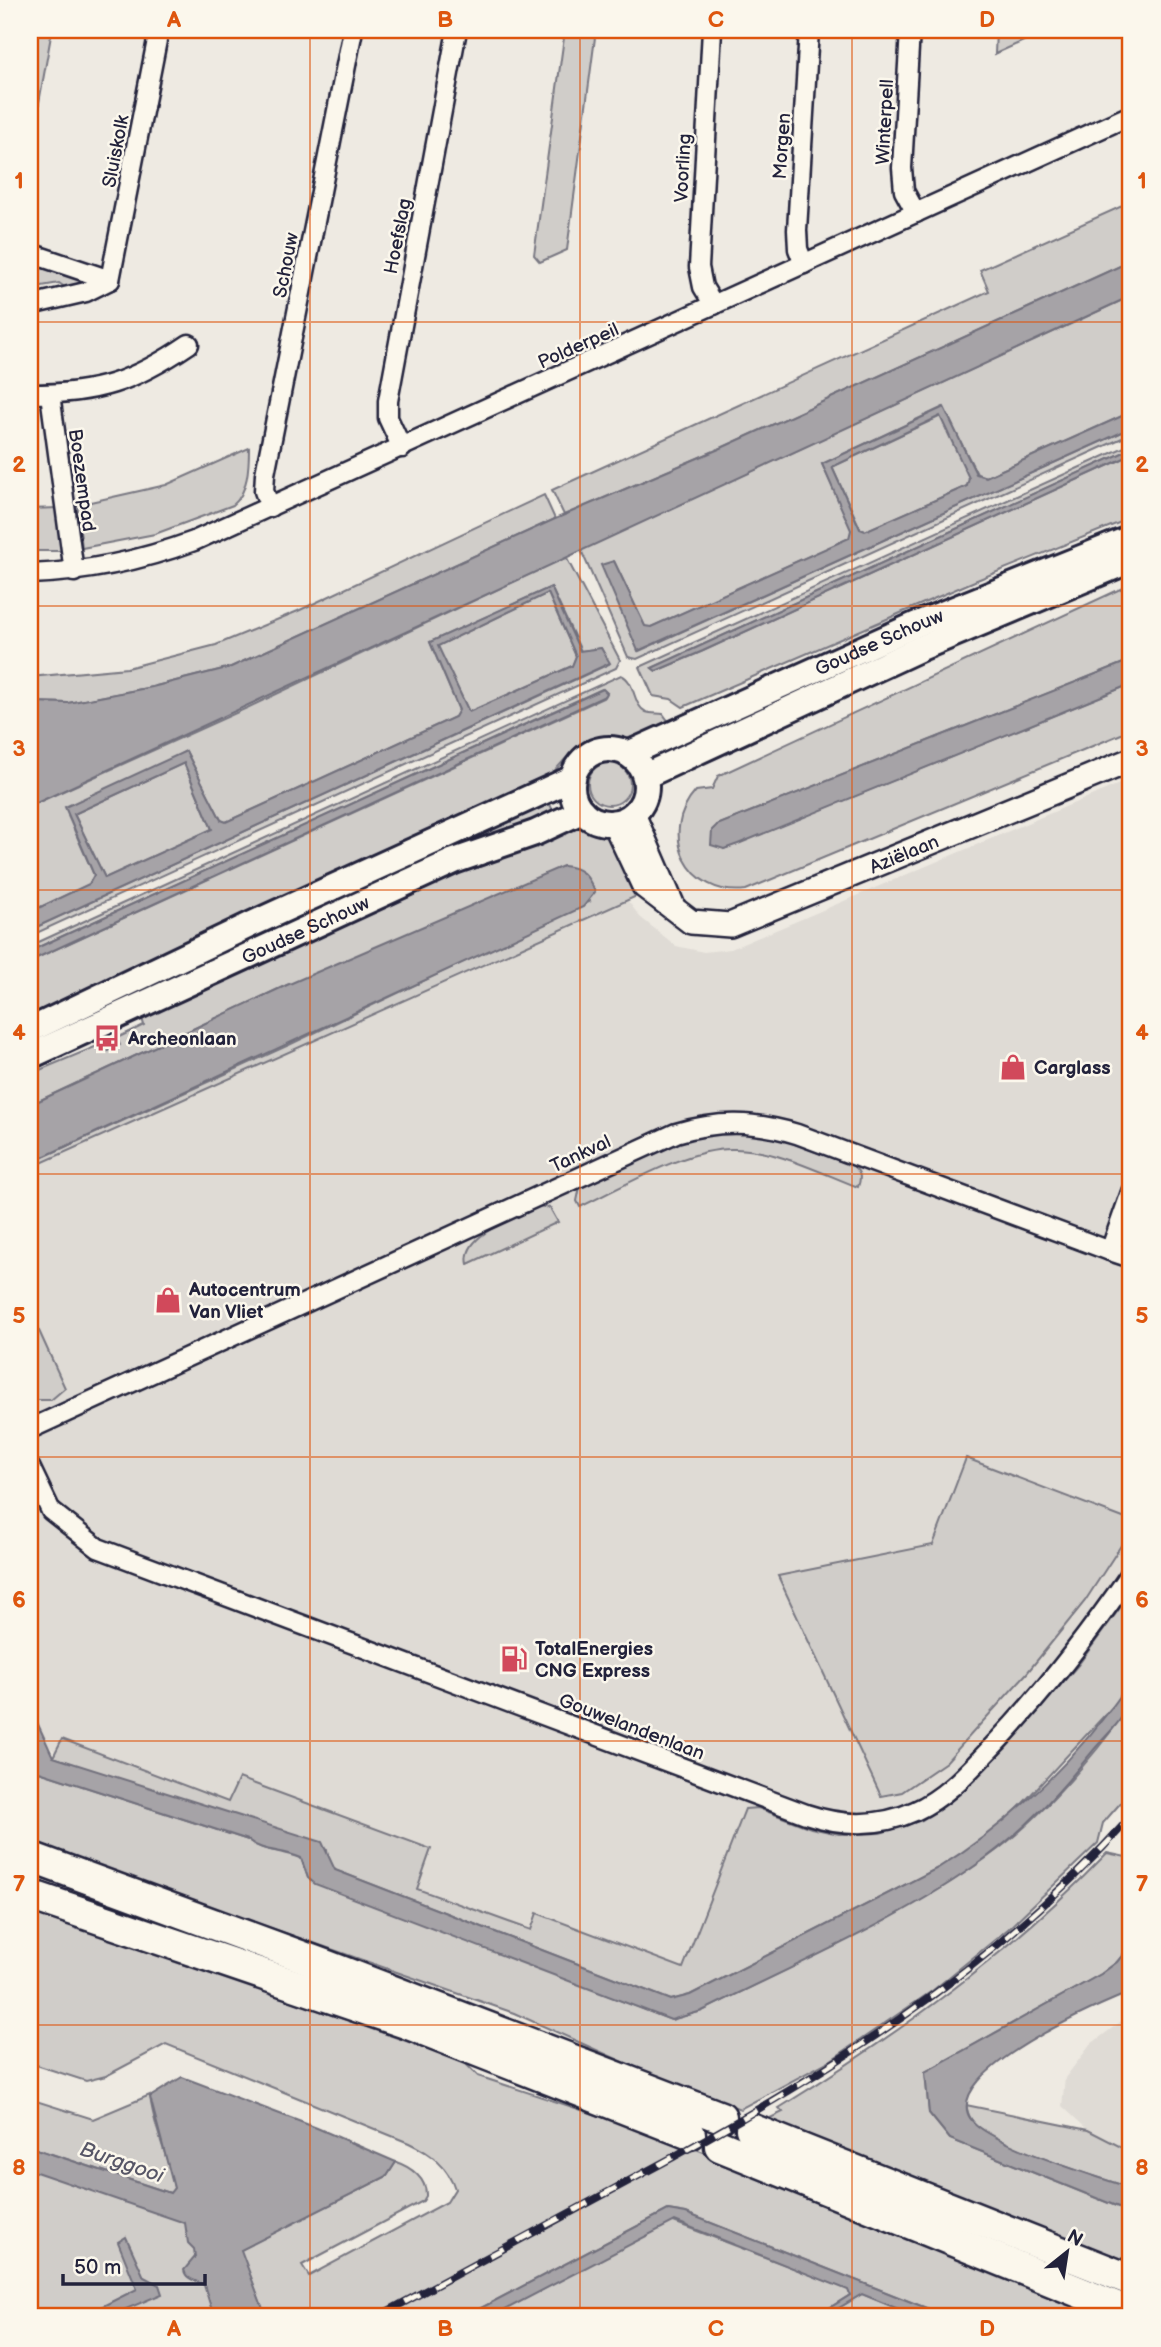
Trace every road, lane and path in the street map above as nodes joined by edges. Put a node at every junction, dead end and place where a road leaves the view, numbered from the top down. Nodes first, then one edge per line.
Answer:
1 (159, 30) edge
2 (353, 30) edge
3 (457, 30) edge
4 (712, 30) edge
5 (809, 30) edge
6 (910, 30) edge
7 (1131, 115) edge
8 (916, 213) junction
9 (30, 253) edge
10 (804, 264) junction
11 (110, 280) junction
12 (30, 304) edge
13 (714, 306) junction
14 (189, 344) dead end
15 (30, 394) edge
16 (50, 394) junction
17 (402, 448) junction
18 (270, 507) junction
19 (1131, 538) edge
20 (1131, 560) edge
21 (74, 572) junction
22 (30, 574) edge
23 (628, 754) junction
24 (1131, 760) edge
25 (645, 776) junction
26 (573, 778) junction
27 (582, 811) junction
28 (624, 818) junction
29 (30, 1030) edge
30 (30, 1056) edge
31 (1131, 1192) edge
32 (1110, 1251) junction
33 (1131, 1258) edge
34 (30, 1429) edge
35 (30, 1467) edge
36 (1131, 1573) edge
37 (30, 1857) edge
38 (30, 1895) edge
39 (721, 2117) dead end
40 (751, 2129) dead end
41 (690, 2134) dead end
42 (720, 2146) dead end
43 (1131, 2280) edge
44 (1131, 2313) edge

1 - 11 street, Sluiskolk
2 - 18 street, Schouw
3 - 17 street, Hoefslag
4 - 13 street, Voorling
5 - 10 street, Morgen
6 - 8 street, Winterpell
7 - 8 street, Polderpeil
8 - 10 street, Polderpeil
9 - 11 street
10 - 13 street, Polderpeil
11 - 12 street
13 - 17 street, Polderpeil
14 - 16 street
15 - 16 street
16 - 21 street, Boezempad
17 - 18 street, Polderpeil
18 - 21 street, Polderpeil
19 - 23 main road, Goudse Schouw
20 - 25 main road, Goudse Schouw
21 - 22 street, Polderpeil
23 - 25 main road
23 - 26 main road
24 - 28 street, Aziëlaan
25 - 28 main road
26 - 27 main road
26 - 29 main road, Goudse Schouw
27 - 28 main road
27 - 30 main road, Goudse Schouw
31 - 32 street
32 - 33 street
32 - 34 street, Tankval
35 - 36 street, Gouwelandenlaan
37 - 39 highway
38 - 41 highway
40 - 43 highway
42 - 44 highway

